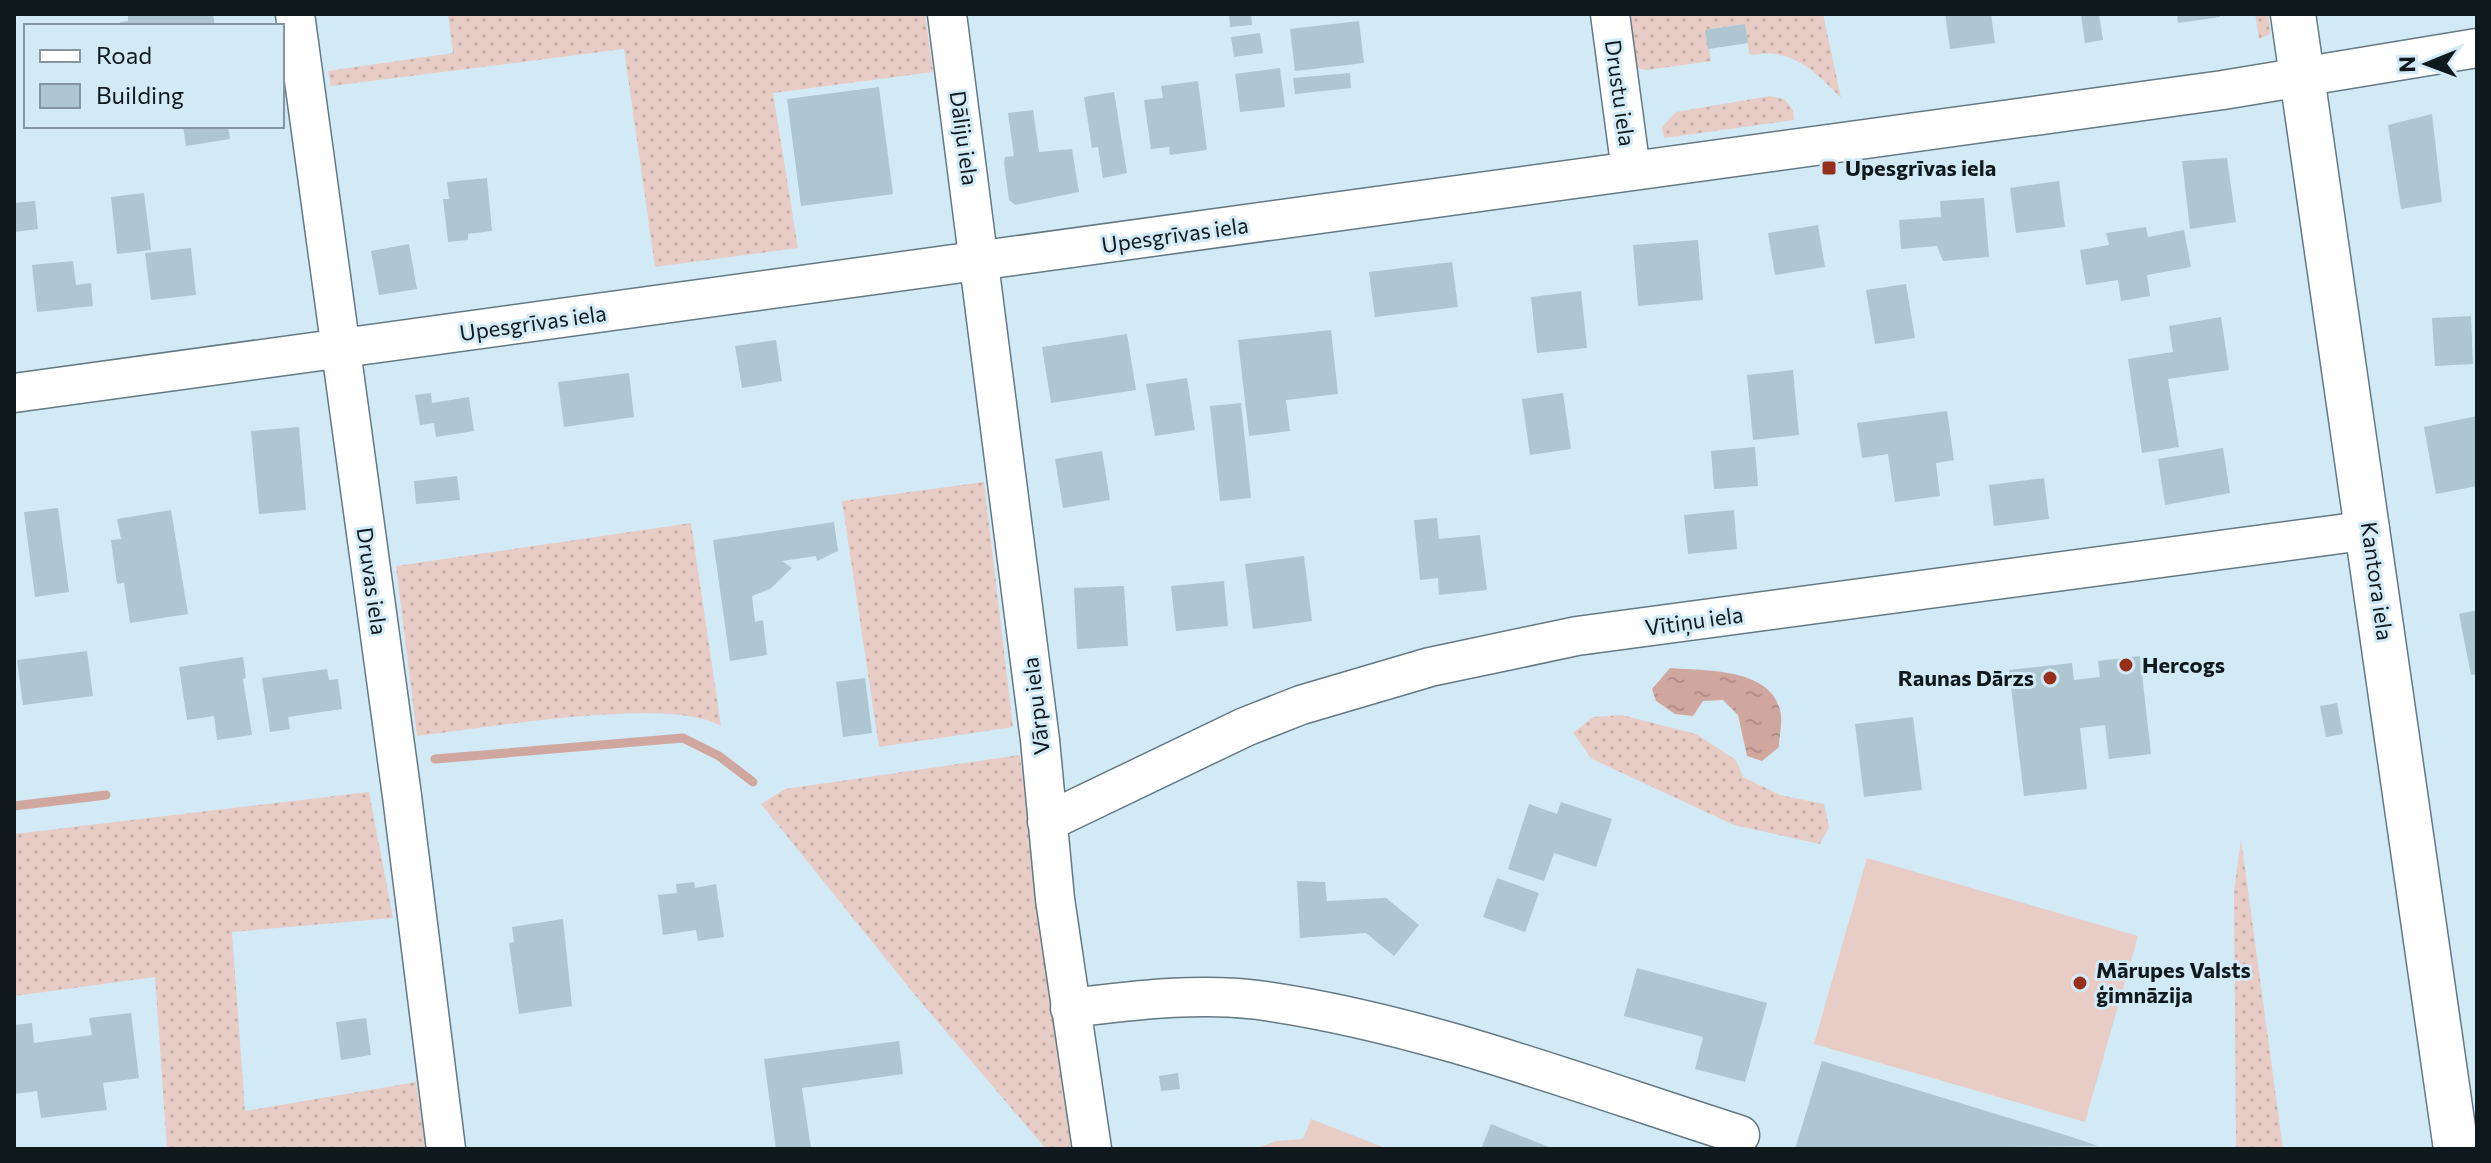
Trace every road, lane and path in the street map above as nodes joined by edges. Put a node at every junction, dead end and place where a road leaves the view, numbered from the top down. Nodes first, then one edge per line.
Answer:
1 (295, 14) edge
2 (947, 14) edge
3 (1610, 14) edge
4 (2293, 14) edge
5 (2477, 48) edge
6 (2302, 76) junction
7 (1631, 171) junction
8 (982, 262) junction
9 (340, 349) junction
10 (14, 393) edge
11 (2370, 530) junction
12 (1047, 822) junction
13 (1070, 1008) junction
14 (1740, 1135) dead end
15 (446, 1149) edge
16 (1092, 1149) edge
17 (2456, 1149) edge

1 - 9 street, Druvas iela
2 - 8 street, Dāliju iela
3 - 7 street, Drustu iela
4 - 6 main road, Kantora iela
5 - 6 street, Upesgrīvas iela
6 - 7 street, Upesgrīvas iela
6 - 11 main road, Kantora iela
7 - 8 street, Upesgrīvas iela
8 - 9 street, Upesgrīvas iela
8 - 12 street, Vārpu iela
9 - 10 street, Upesgrīvas iela
9 - 15 street, Druvas iela
11 - 12 street, Vītiņu iela
11 - 17 main road, Kantora iela
12 - 13 street, Vārpu iela
13 - 14 street
13 - 16 street, Vārpu iela

